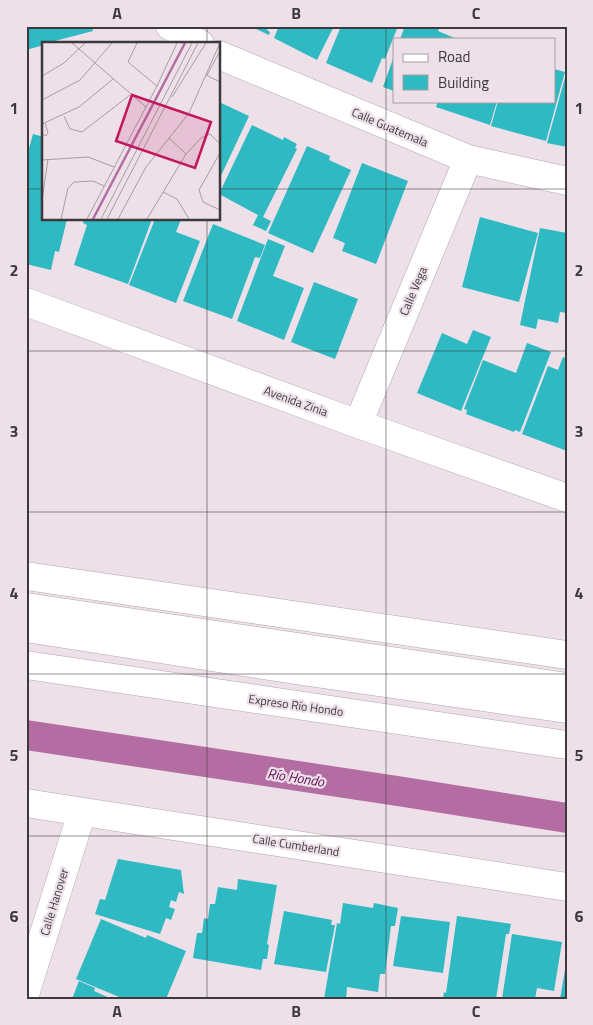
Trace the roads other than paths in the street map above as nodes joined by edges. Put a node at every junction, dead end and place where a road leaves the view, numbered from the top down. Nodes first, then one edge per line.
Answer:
1 (170, 26) edge
2 (197, 42) edge
3 (220, 55) edge
4 (468, 159) junction
5 (567, 181) edge
6 (26, 302) edge
7 (358, 424) junction
8 (567, 498) edge
9 (26, 576) edge
10 (26, 607) edge
11 (26, 628) edge
12 (567, 656) edge
13 (26, 665) edge
14 (567, 687) edge
15 (567, 709) edge
16 (567, 745) edge
17 (26, 803) edge
18 (82, 812) junction
19 (567, 887) edge
20 (26, 991) edge

1 - 2 main road
3 - 4 main road, Calle Guatemala
4 - 5 main road, Calle Guatemala
4 - 7 main road, Calle Vega
6 - 7 main road, Avenida Zinia
7 - 8 main road, Avenida Zinia
9 - 12 main road
10 - 14 main road
11 - 15 main road
13 - 16 main road, Expreso Río Hondo
17 - 18 main road, Calle Cumberland
18 - 19 main road, Calle Cumberland
18 - 20 main road, Calle Hanover

